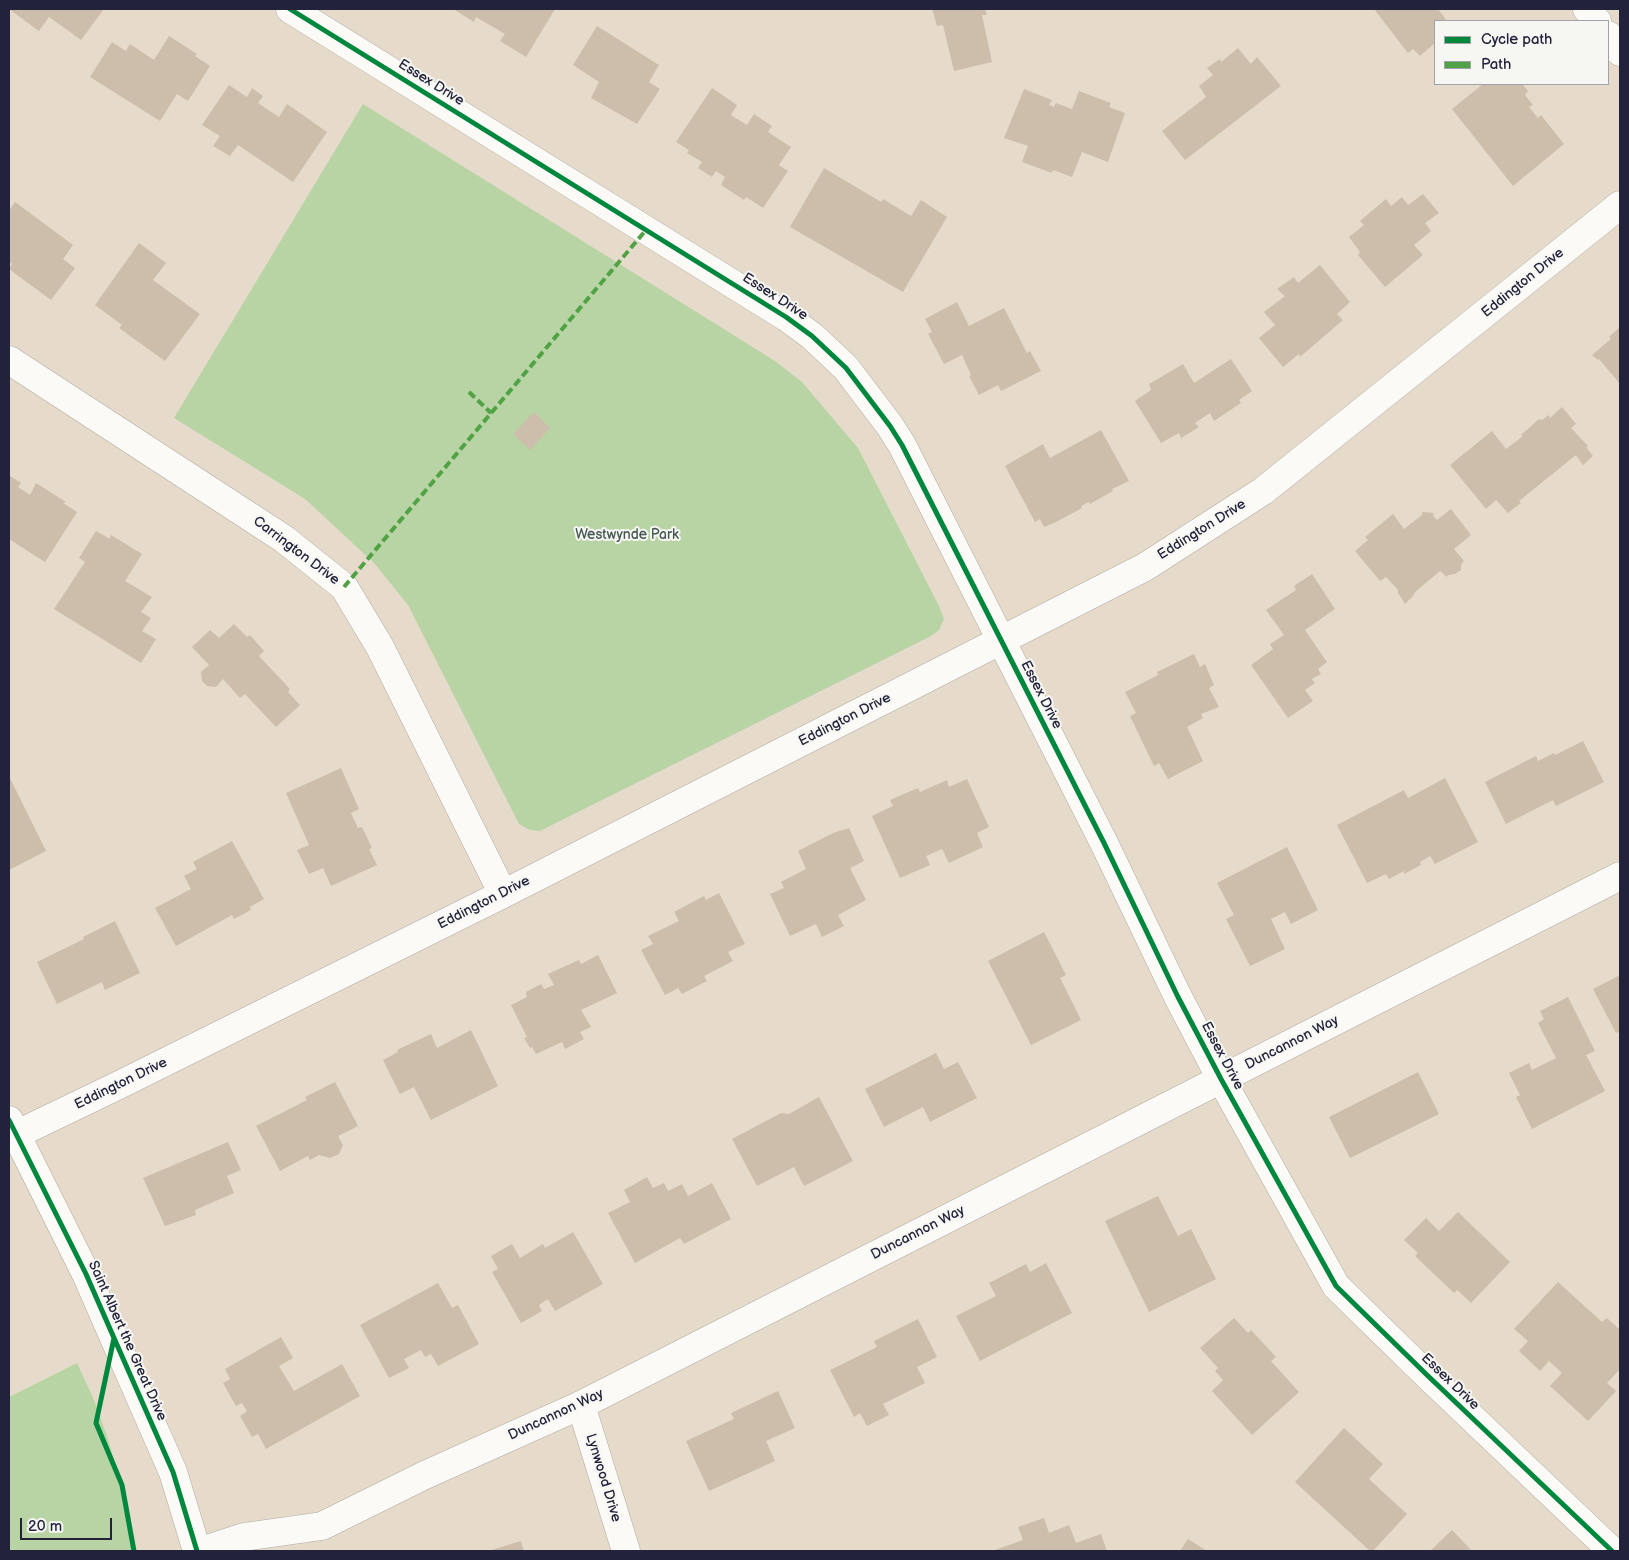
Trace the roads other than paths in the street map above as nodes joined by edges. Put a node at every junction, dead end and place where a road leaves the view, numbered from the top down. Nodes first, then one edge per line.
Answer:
1 (290, 9) edge
2 (1587, 9) edge
3 (1596, 20) edge
4 (1609, 36) edge
5 (1620, 52) edge
6 (1620, 205) edge
7 (9, 360) edge
8 (1000, 640) junction
9 (1620, 876) edge
10 (503, 894) junction
11 (1221, 1079) junction
12 (11, 1131) edge
13 (581, 1405) junction
14 (199, 1551) edge
15 (626, 1551) edge
16 (1612, 1551) edge

1 - 8 street, Essex Drive
2 - 3 street
4 - 5 street
6 - 8 street, Eddington Drive
7 - 10 street, Carrington Drive
8 - 10 street, Eddington Drive
8 - 11 street, Essex Drive
9 - 11 street, Duncannon Way
10 - 12 street, Eddington Drive
11 - 13 street, Duncannon Way
11 - 16 street, Essex Drive
12 - 14 street, Saint Albert the Great Drive
13 - 14 street, Duncannon Way
13 - 15 street, Lynwood Drive

